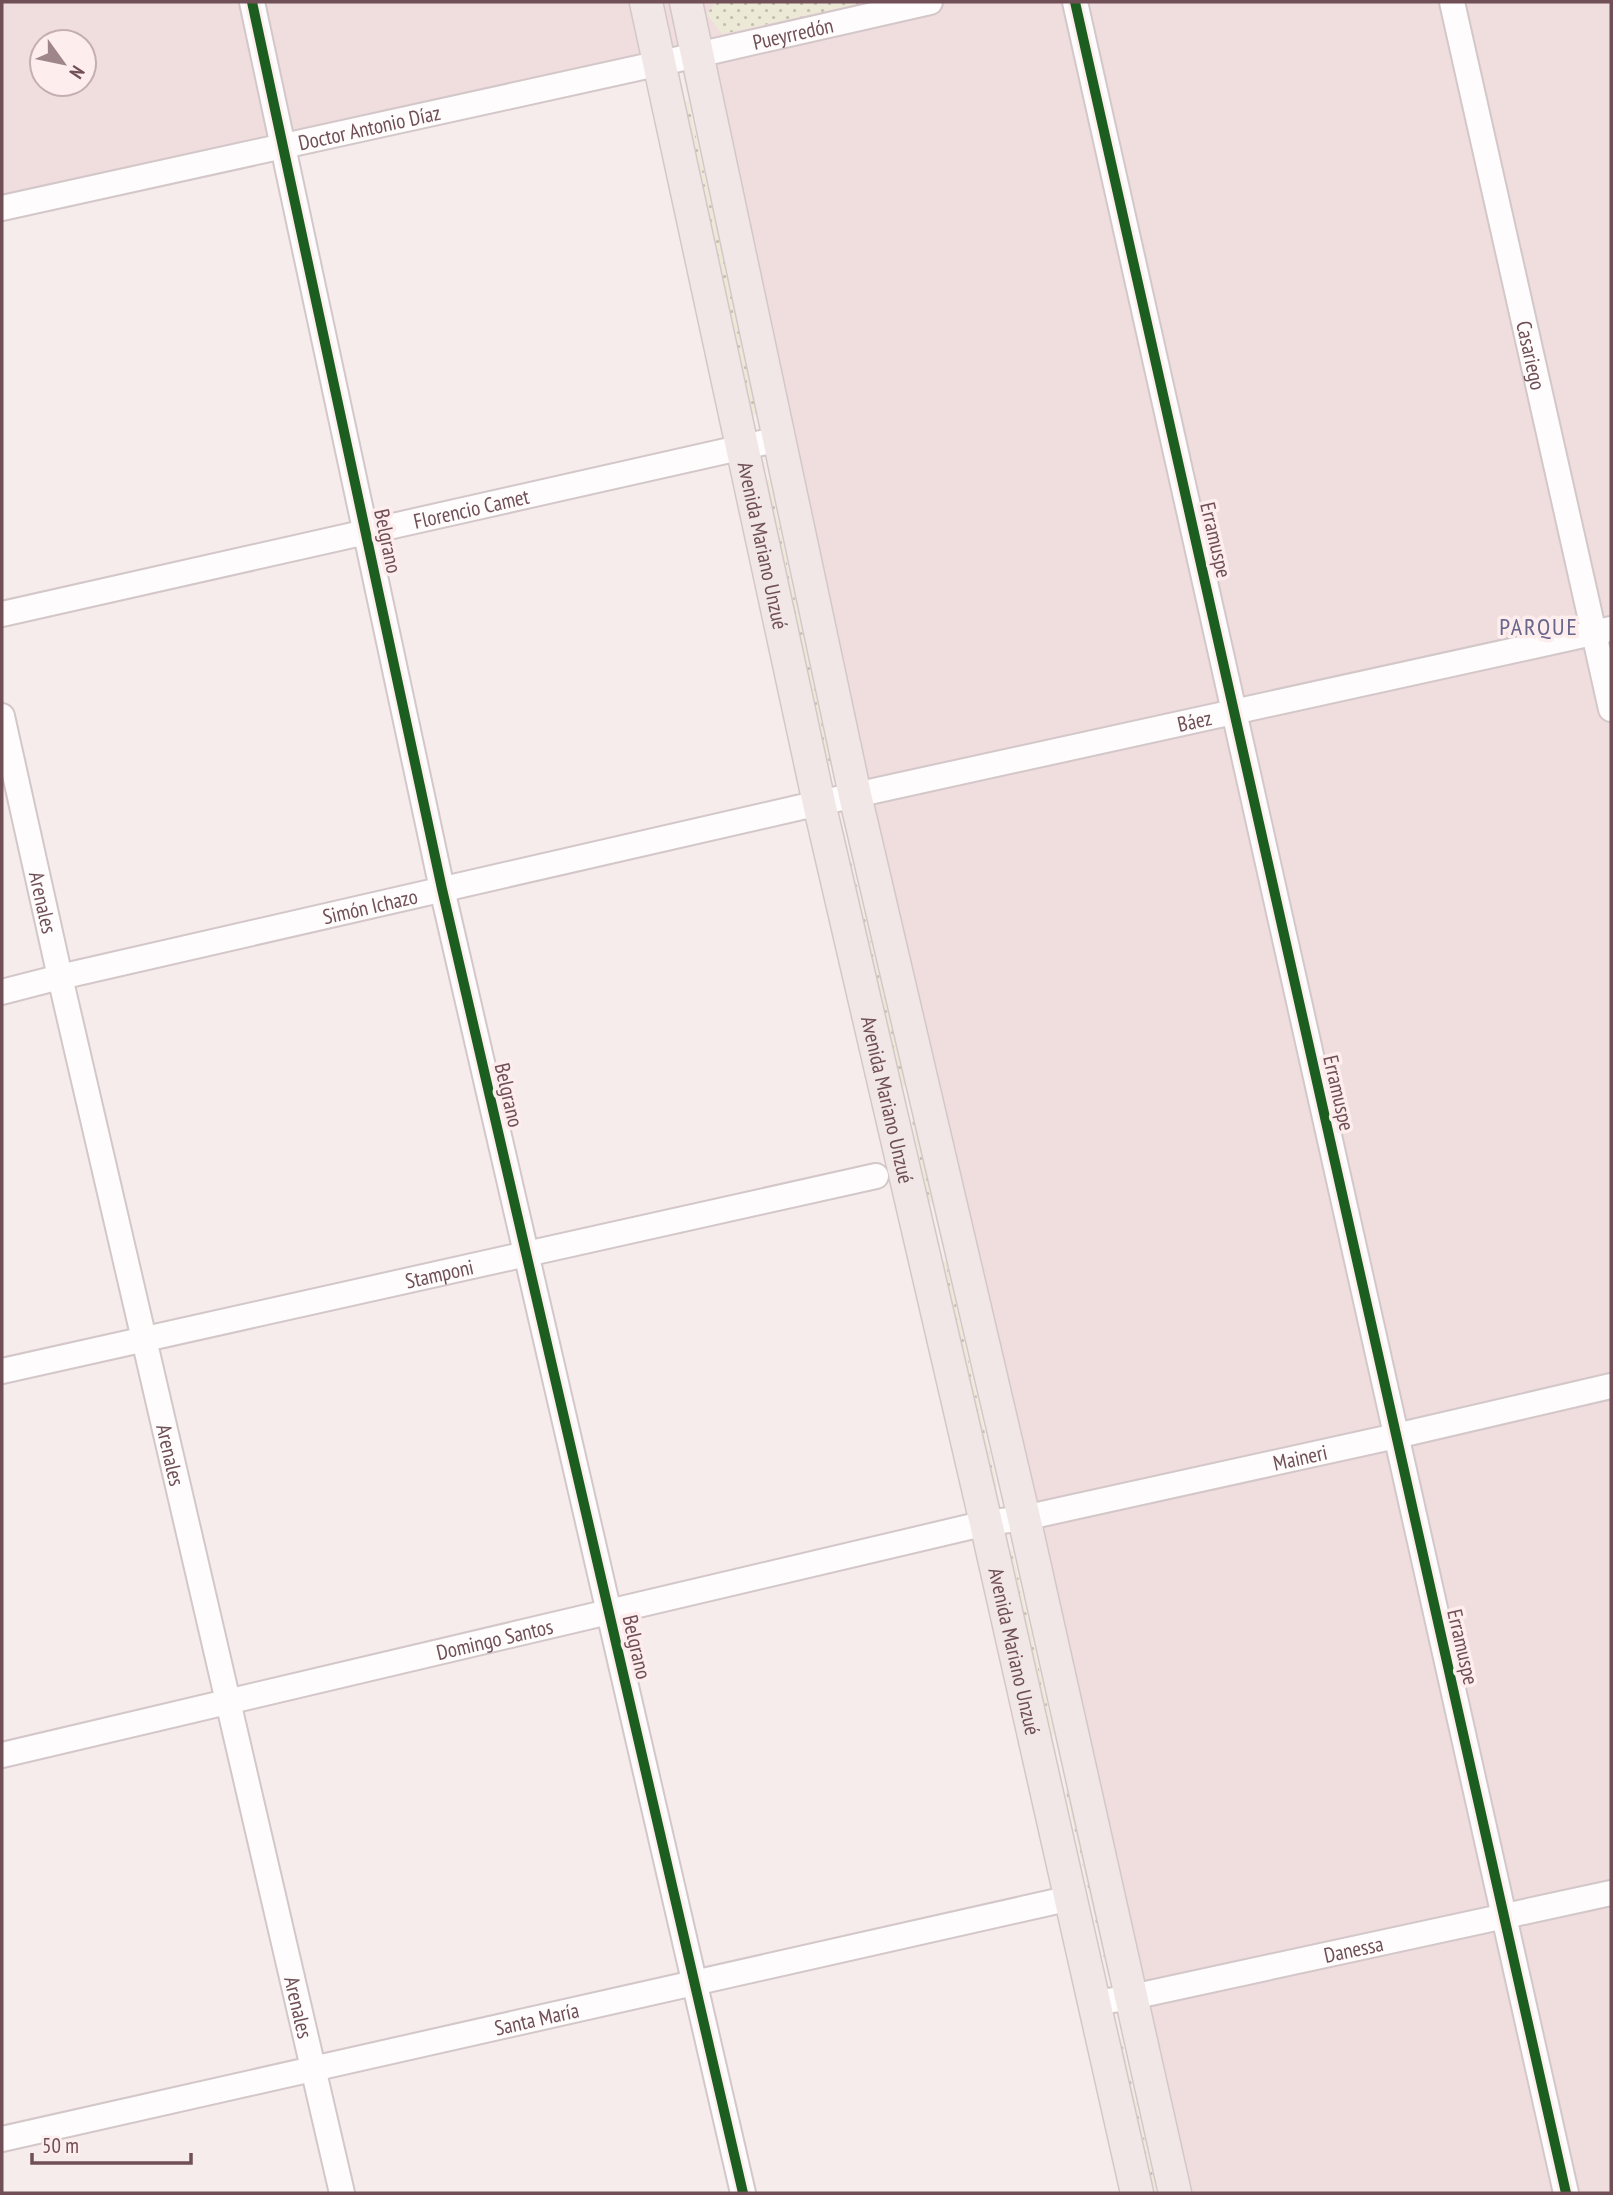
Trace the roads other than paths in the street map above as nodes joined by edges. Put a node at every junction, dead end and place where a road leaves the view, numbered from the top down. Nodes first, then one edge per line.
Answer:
1 (252, 2) edge
2 (646, 2) edge
3 (930, 2) edge
4 (1075, 2) edge
5 (1452, 2) edge
6 (690, 5) edge
7 (697, 55) junction
8 (659, 63) junction
9 (284, 146) junction
10 (2, 208) edge
11 (779, 439) junction
12 (743, 448) junction
13 (366, 533) junction
14 (2, 614) edge
15 (1603, 631) edge
16 (1611, 709) edge
17 (1234, 710) junction
18 (2, 716) edge
19 (855, 795) junction
20 (819, 803) junction
21 (442, 889) junction
22 (60, 976) junction
23 (2, 992) edge
24 (926, 1100) junction
25 (890, 1107) junction
26 (876, 1176) dead end
27 (957, 1232) junction
28 (921, 1240) junction
29 (526, 1254) junction
30 (144, 1339) junction
31 (2, 1371) edge
32 (1611, 1386) edge
33 (1396, 1436) junction
34 (1024, 1518) junction
35 (986, 1523) junction
36 (609, 1612) junction
37 (229, 1702) junction
38 (2, 1755) edge
39 (1078, 1759) junction
40 (1042, 1770) junction
41 (1611, 1893) edge
42 (1071, 1898) junction
43 (1504, 1917) junction
44 (694, 1982) junction
45 (1132, 1997) junction
46 (1095, 2003) junction
47 (313, 2068) junction
48 (2, 2138) edge
49 (342, 2193) edge
50 (743, 2193) edge
51 (1137, 2193) edge
52 (1175, 2193) edge
53 (1566, 2193) edge

1 - 9 street, Belgrano
2 - 8 main road, Avenida Mariano Unzué
3 - 7 street, Pueyrredón
4 - 17 street, Erramuspe
5 - 15 street, Casariego
6 - 7 main road, Avenida Mariano Unzué
7 - 8 street, Doctor Antonio Díaz
7 - 11 main road, Avenida Mariano Unzué
8 - 9 street, Doctor Antonio Díaz
8 - 12 main road, Avenida Mariano Unzué
9 - 10 street, Doctor Antonio Díaz
9 - 13 street, Belgrano
11 - 12 street, Florencio Camet
11 - 19 main road, Avenida Mariano Unzué
12 - 13 street, Florencio Camet
12 - 20 main road, Avenida Mariano Unzué
13 - 14 street, Florencio Camet
13 - 21 street, Belgrano
15 - 16 street, Casariego
15 - 17 street, Báez
17 - 19 street, Báez
17 - 33 street, Erramuspe
18 - 22 street, Arenales
19 - 20 street, Báez
19 - 24 main road, Avenida Mariano Unzué
20 - 21 street, Simón Ichazo
20 - 25 main road, Avenida Mariano Unzué
21 - 22 street, Simón Ichazo
21 - 29 street, Belgrano
22 - 23 street, Simón Ichazo
22 - 30 street, Arenales
24 - 25 main road
24 - 27 main road, Avenida Mariano Unzué
25 - 28 main road, Avenida Mariano Unzué
26 - 29 street, Stamponi
27 - 28 main road
27 - 34 main road, Avenida Mariano Unzué
28 - 35 main road, Avenida Mariano Unzué
29 - 30 street, Stamponi
29 - 36 street, Belgrano
30 - 31 street, Stamponi
30 - 37 street, Arenales
32 - 33 street, Maineri
33 - 34 street, Maineri
33 - 43 street, Erramuspe
34 - 35 street, Maineri
34 - 39 main road, Avenida Mariano Unzué
35 - 36 street, Domingo Santos
35 - 40 main road, Avenida Mariano Unzué
36 - 37 street, Domingo Santos
36 - 44 street, Belgrano
37 - 38 street, Domingo Santos
37 - 47 street, Arenales
39 - 40 main road
39 - 45 main road, Avenida Mariano Unzué
40 - 42 main road, Avenida Mariano Unzué
41 - 43 street, Danessa
42 - 44 street, Santa María
42 - 46 main road, Avenida Mariano Unzué
43 - 45 street, Danessa
43 - 53 street, Erramuspe
44 - 47 street, Santa María
44 - 50 street, Belgrano
45 - 46 street, Danessa
45 - 52 main road, Avenida Mariano Unzué
46 - 51 main road, Avenida Mariano Unzué
47 - 48 street, Santa María
47 - 49 street, Arenales

